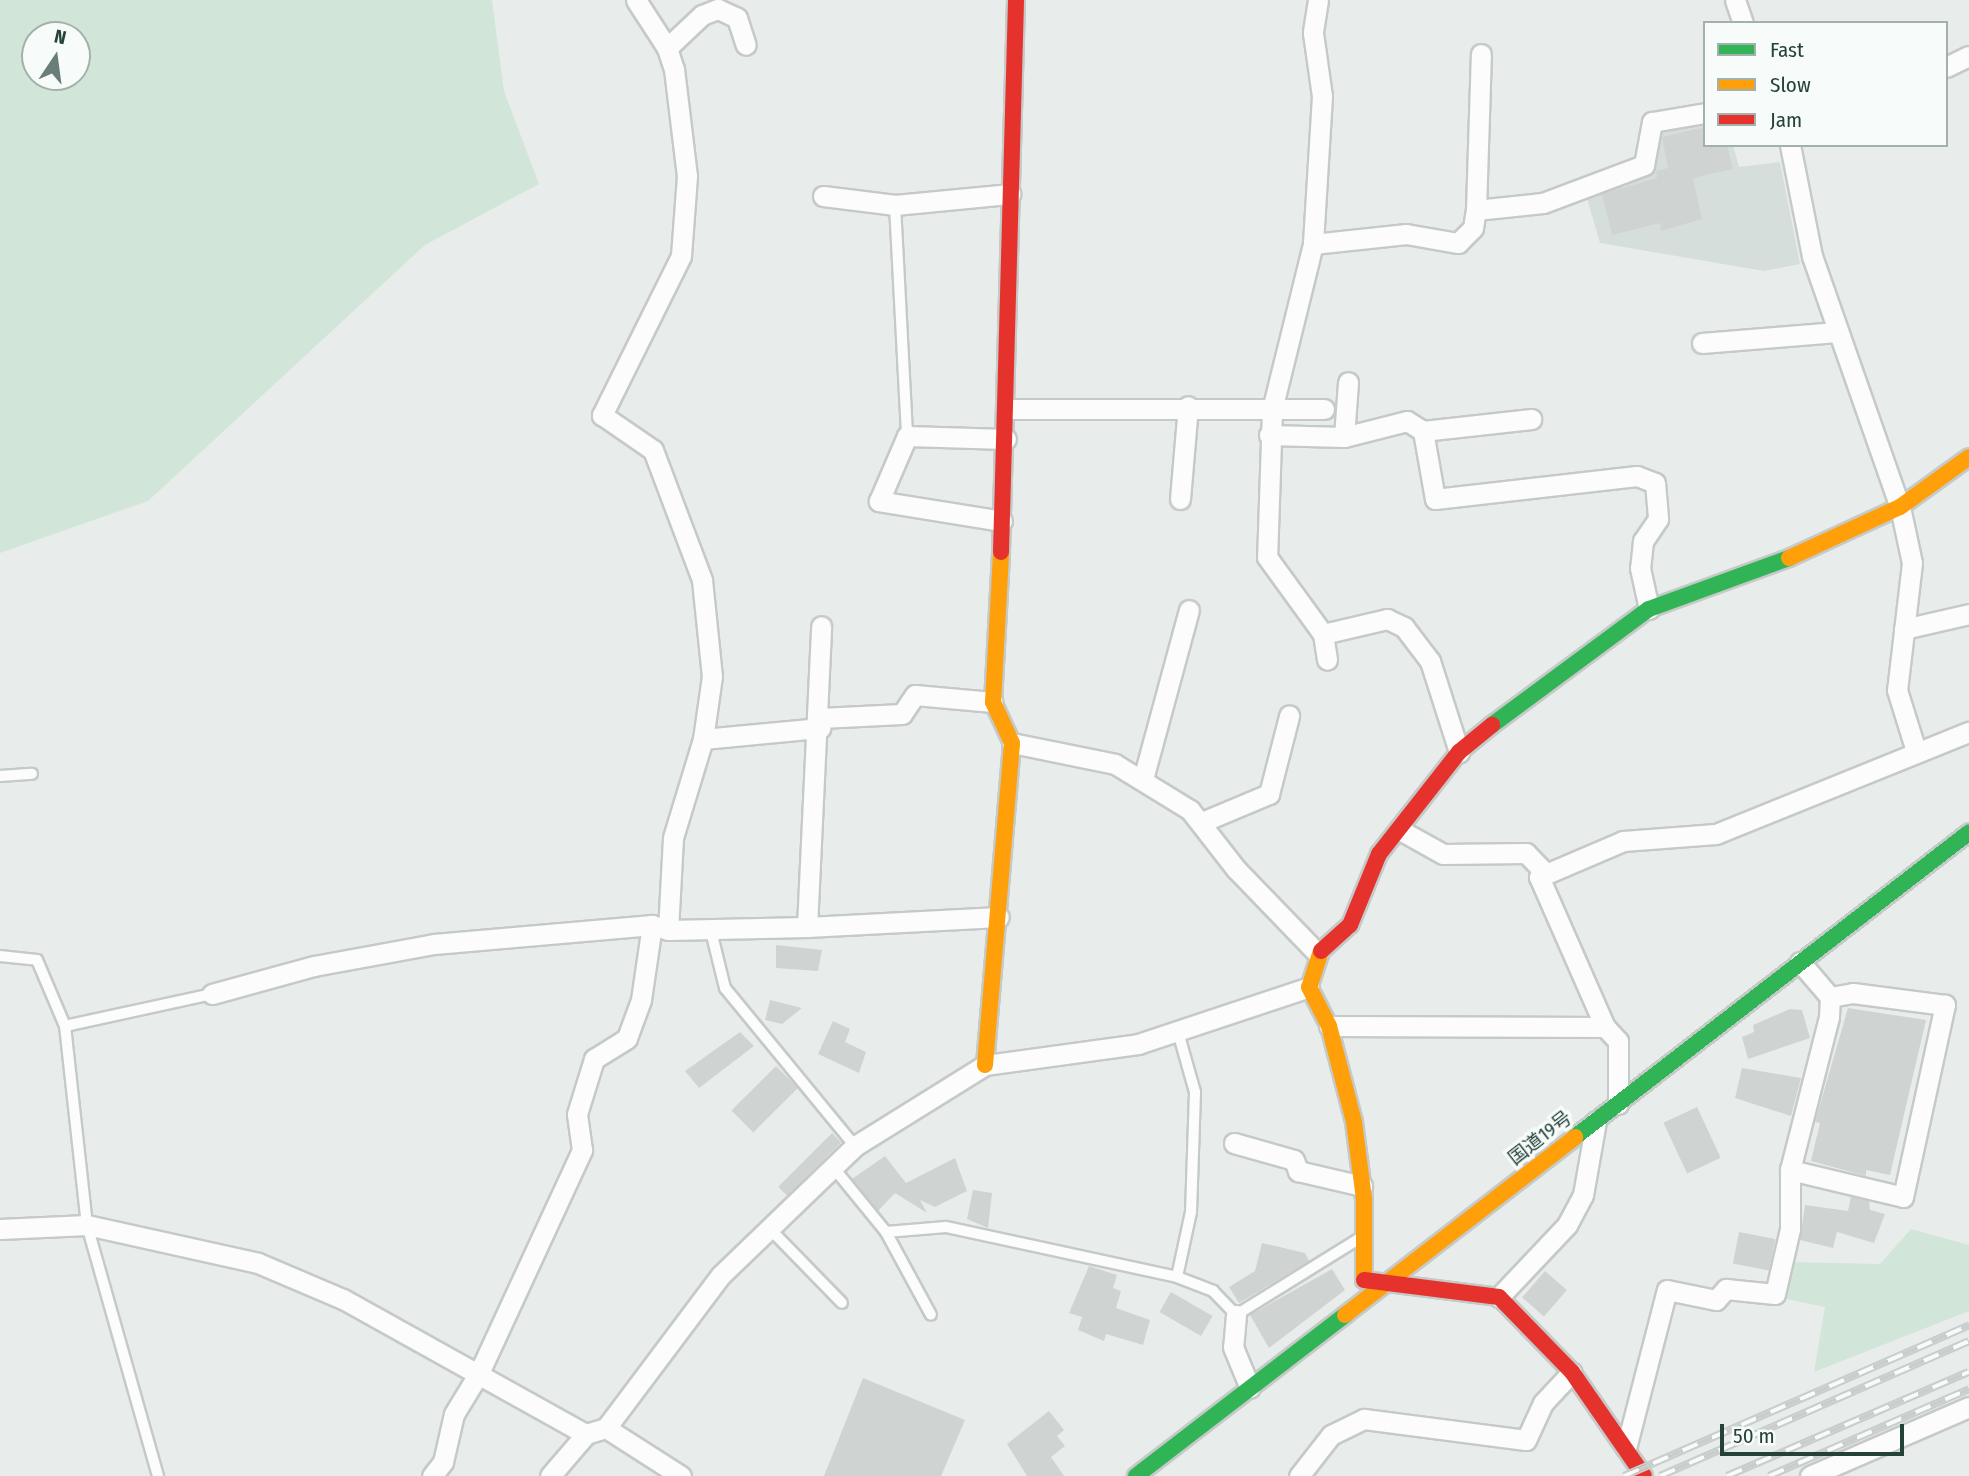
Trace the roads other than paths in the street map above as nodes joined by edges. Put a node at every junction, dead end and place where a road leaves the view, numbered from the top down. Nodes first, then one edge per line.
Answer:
1 (636, 0) edge
2 (1016, 0) edge
3 (1318, 0) edge
4 (1735, 0) edge
5 (1742, 21) edge
6 (746, 45) dead end
7 (667, 48) junction
8 (1480, 54) dead end
9 (1969, 56) edge
10 (1948, 66) edge
11 (1703, 113) edge
12 (1790, 147) edge
13 (1010, 194) junction
14 (823, 196) dead end
15 (895, 205) junction
16 (1476, 210) junction
17 (1313, 243) junction
18 (1837, 332) junction
19 (1702, 343) dead end
20 (1348, 382) dead end
21 (1188, 406) junction
22 (1009, 409) junction
23 (1272, 410) junction
24 (1324, 410) dead end
25 (1531, 419) dead end
26 (1423, 432) junction
27 (1269, 435) junction
28 (906, 436) junction
29 (1344, 437) junction
30 (1006, 439) junction
31 (1969, 457) edge
32 (1180, 499) dead end
33 (1900, 507) junction
34 (1002, 521) junction
35 (1649, 609) junction
36 (1189, 610) dead end
37 (1969, 614) edge
38 (821, 626) dead end
39 (1904, 629) junction
40 (1323, 634) junction
41 (1327, 660) dead end
42 (993, 702) junction
43 (1289, 716) dead end
44 (820, 723) junction
45 (1969, 732) edge
46 (703, 739) junction
47 (1012, 743) junction
48 (1916, 751) junction
49 (1458, 752) junction
50 (32, 774) dead end
51 (0, 776) edge
52 (1143, 779) junction
53 (1202, 822) junction
54 (1400, 830) junction
55 (1969, 833) edge
56 (1546, 874) junction
57 (999, 917) junction
58 (660, 927) junction
59 (710, 927) junction
60 (807, 927) junction
61 (1318, 954) junction
62 (0, 956) edge
63 (1800, 962) junction
64 (1309, 987) junction
65 (212, 994) joint
66 (1830, 997) junction
67 (65, 1026) junction
68 (1329, 1026) junction
69 (1605, 1027) junction
70 (1178, 1032) junction
71 (985, 1065) junction
72 (1618, 1104) junction
73 (1596, 1121) junction
74 (1234, 1143) dead end
75 (855, 1146) junction
76 (833, 1167) junction
77 (1790, 1170) junction
78 (1362, 1186) junction
79 (87, 1224) junction
80 (0, 1229) edge
81 (770, 1229) junction
82 (886, 1232) junction
83 (1360, 1238) junction
84 (1177, 1277) junction
85 (1381, 1286) junction
86 (1499, 1297) junction
87 (842, 1303) dead end
88 (931, 1314) dead end
89 (1236, 1315) junction
90 (1572, 1372) junction
91 (480, 1373) junction
92 (1250, 1388) junction
93 (1969, 1407) edge
94 (606, 1428) junction
95 (586, 1434) junction
96 (1626, 1448) junction
97 (1840, 1469) edge
98 (158, 1476) edge
99 (432, 1476) edge
100 (550, 1476) edge
101 (681, 1476) edge
102 (1136, 1476) edge
103 (1299, 1476) edge
104 (1644, 1476) edge
105 (1810, 1476) edge

1 - 7 street
2 - 13 main road
3 - 17 street
4 - 5 street
6 - 7 street
7 - 46 street
8 - 16 street
9 - 10 street
11 - 16 street
12 - 18 street
13 - 15 street
13 - 22 main road
14 - 15 street
15 - 28 lane
16 - 17 street
17 - 23 street
18 - 19 street
18 - 33 street
20 - 29 street
21 - 22 street
21 - 23 street
21 - 32 street
22 - 30 main road
23 - 24 street
23 - 27 street
25 - 26 street
26 - 29 street
26 - 35 street
27 - 29 street
27 - 40 street
28 - 30 street
28 - 34 street
30 - 34 main road
31 - 33 main road
33 - 35 main road
33 - 39 street
34 - 42 main road
35 - 49 main road
36 - 52 street
37 - 39 street
38 - 44 street
39 - 48 street
40 - 41 street
40 - 49 street
42 - 44 street
42 - 47 main road
43 - 53 street
44 - 46 street
44 - 60 street
45 - 48 street
46 - 58 street
47 - 52 street
47 - 57 main road
48 - 56 street
49 - 54 main road
50 - 51 lane
52 - 53 street
53 - 61 street
54 - 56 street
54 - 61 main road
55 - 63 main road, 国道19号
56 - 69 street
57 - 60 street
57 - 71 main road
58 - 59 street
58 - 65 street
58 - 91 street
59 - 60 street
59 - 75 lane
61 - 64 main road
62 - 67 lane
63 - 66 street
63 - 72 main road, 国道19号
64 - 68 main road
64 - 70 street
65 - 67 lane
66 - 77 street
66 - 77 street
67 - 79 lane
68 - 69 street
68 - 78 main road
69 - 72 street
70 - 71 street
70 - 84 lane
71 - 75 street
72 - 73 main road, 国道19号
73 - 85 main road, 国道19号
73 - 86 street
74 - 78 street
75 - 76 street
76 - 81 street
76 - 82 lane
77 - 96 street
78 - 83 main road
79 - 80 street
79 - 91 street
79 - 98 lane
81 - 87 lane
81 - 94 street
82 - 84 lane
82 - 88 lane
83 - 85 main road
83 - 89 lane
84 - 89 lane
85 - 86 main road
85 - 92 main road, 国道19号
86 - 90 main road
89 - 92 street
90 - 96 main road
90 - 103 street
91 - 95 street
91 - 99 street
92 - 102 main road, 国道19号
93 - 97 street
94 - 95 street
94 - 101 street
95 - 100 street
96 - 104 main road
97 - 105 street

